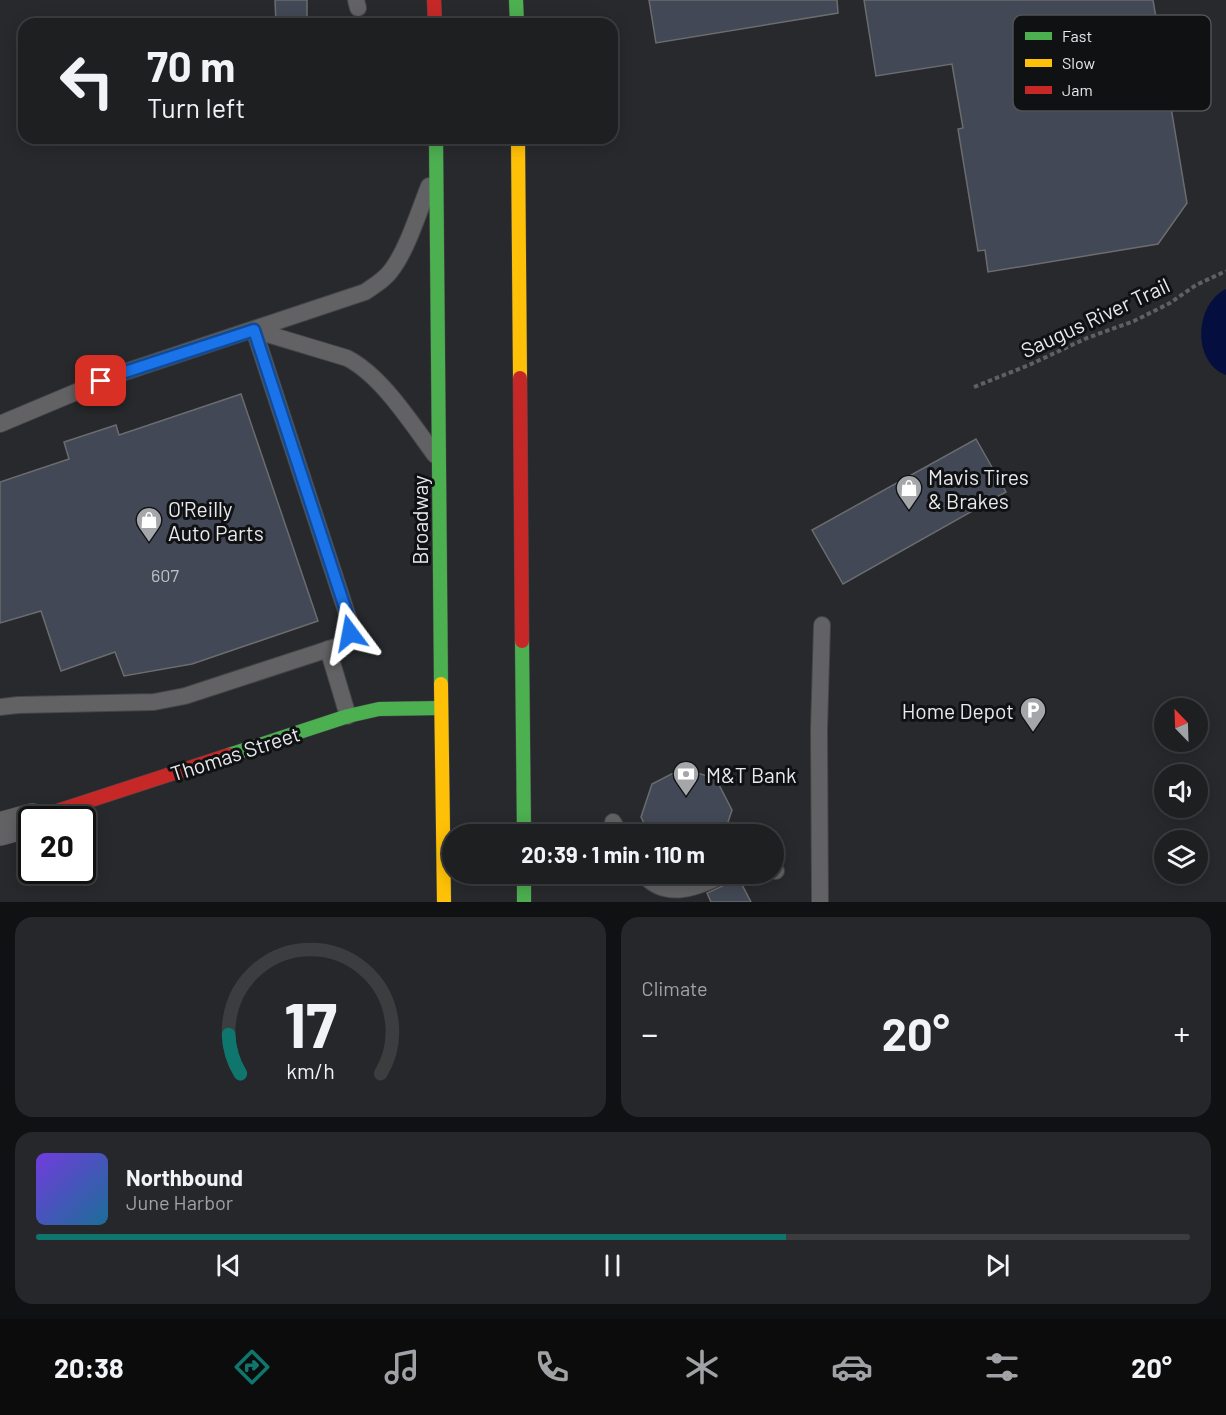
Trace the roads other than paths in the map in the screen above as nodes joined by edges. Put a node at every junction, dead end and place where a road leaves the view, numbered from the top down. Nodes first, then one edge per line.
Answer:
1 (434, 0) edge
2 (516, 0) edge
3 (435, 18) edge
4 (517, 18) edge
5 (436, 144) edge
6 (518, 144) edge
7 (436, 166) junction
8 (254, 330) junction
9 (0, 424) edge
10 (440, 462) junction
11 (822, 625) dead end
12 (328, 649) junction
13 (0, 707) edge
14 (441, 708) junction
15 (348, 716) junction
16 (72, 806) edge
17 (18, 823) edge
18 (524, 824) edge
19 (0, 829) edge
20 (524, 884) edge
21 (529, 884) edge
22 (651, 884) edge
23 (703, 884) edge
24 (444, 902) edge
25 (524, 902) edge
26 (540, 902) edge
27 (820, 902) edge

1 - 3 main road
2 - 4 main road
5 - 7 main road, Broadway
6 - 18 main road
7 - 8 lane
7 - 10 main road, Broadway
8 - 9 lane
8 - 10 lane
8 - 12 lane
10 - 14 main road, Broadway
11 - 27 lane
12 - 13 lane
12 - 15 lane
14 - 15 main road, Thomas Street
14 - 24 main road, Broadway
15 - 16 main road, Thomas Street
17 - 19 street, Thomas Street
20 - 25 main road
21 - 26 lane
22 - 23 lane

